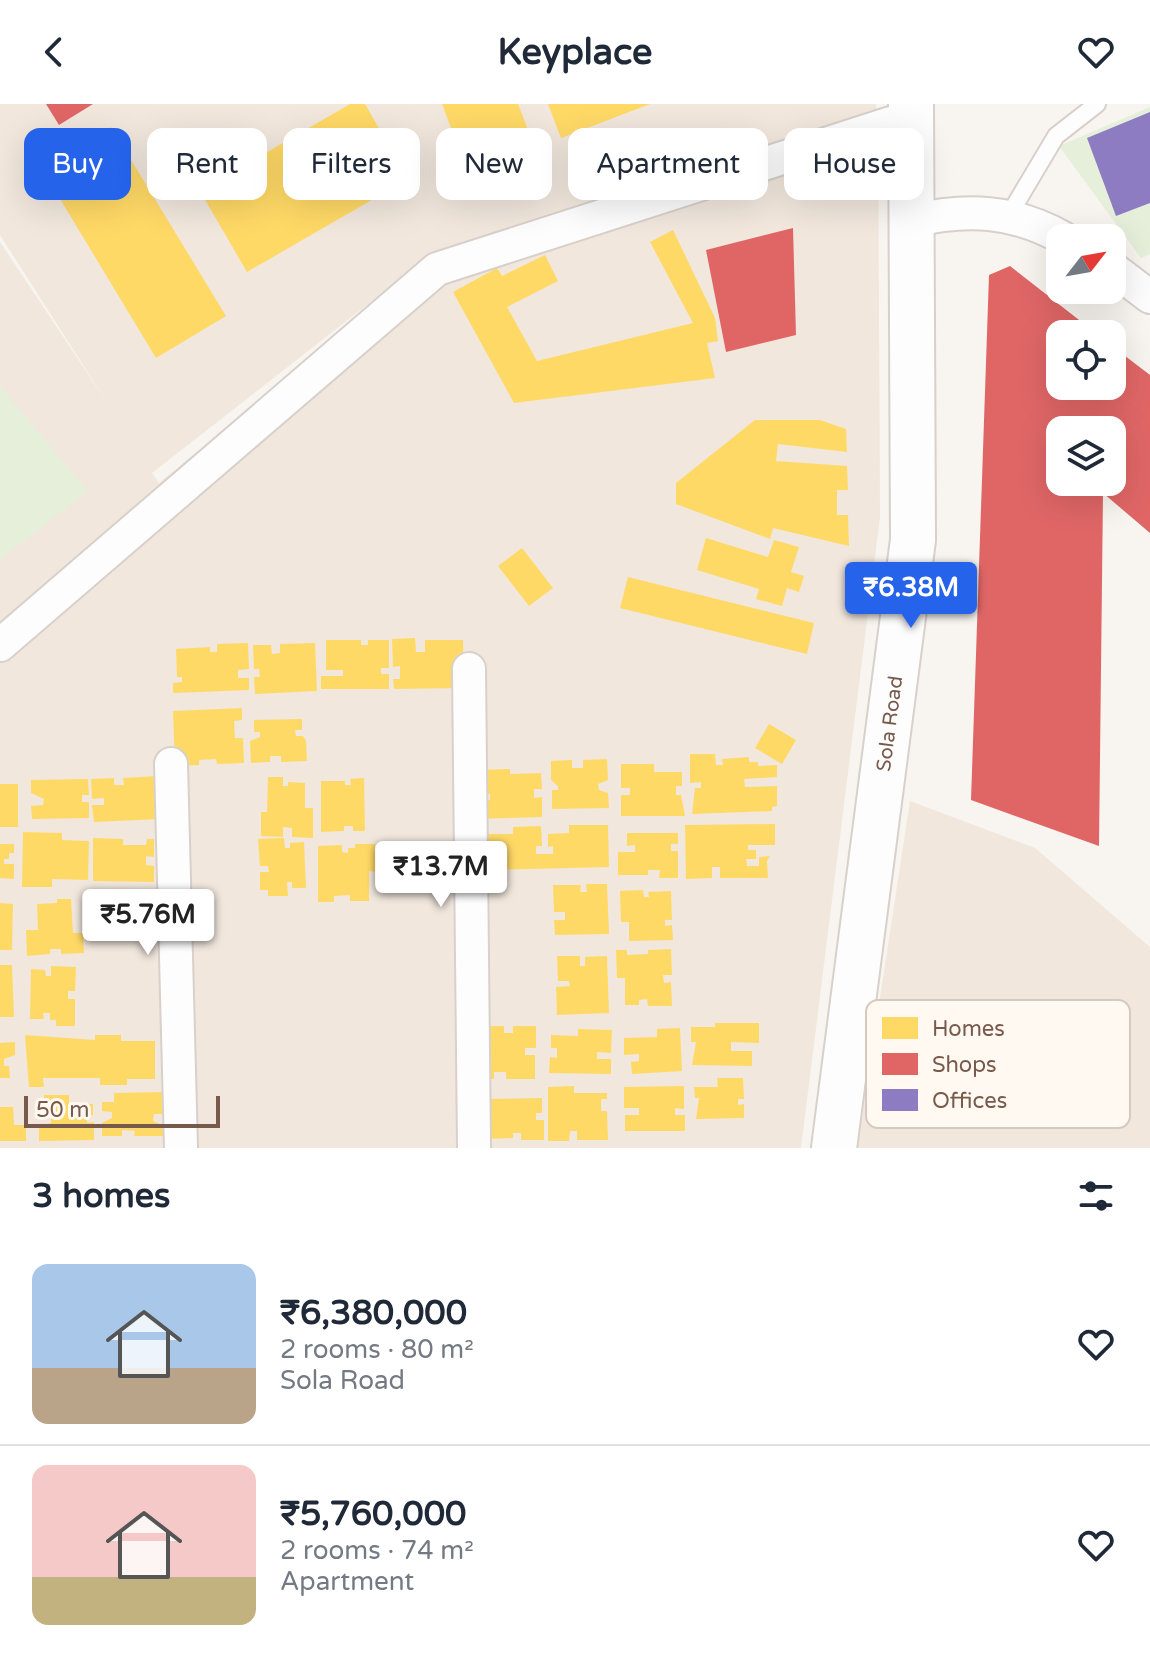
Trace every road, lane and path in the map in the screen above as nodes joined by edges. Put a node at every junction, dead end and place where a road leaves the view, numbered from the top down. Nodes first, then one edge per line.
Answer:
1 (1097, 104) edge
2 (898, 110) edge
3 (1009, 215) junction
4 (911, 221) junction
5 (1046, 231) edge
6 (1126, 278) edge
7 (1149, 294) edge
8 (0, 645) edge
9 (469, 669) dead end
10 (171, 764) dead end
11 (181, 1148) edge
12 (474, 1148) edge
13 (810, 1148) edge
14 (834, 1148) edge

1 - 3 lane
2 - 4 main road, Sola Road
2 - 8 street
2 - 13 main road, Sola Road
3 - 4 street
3 - 5 street
4 - 14 main road, Sola Road
6 - 7 street
9 - 12 street
10 - 11 street

